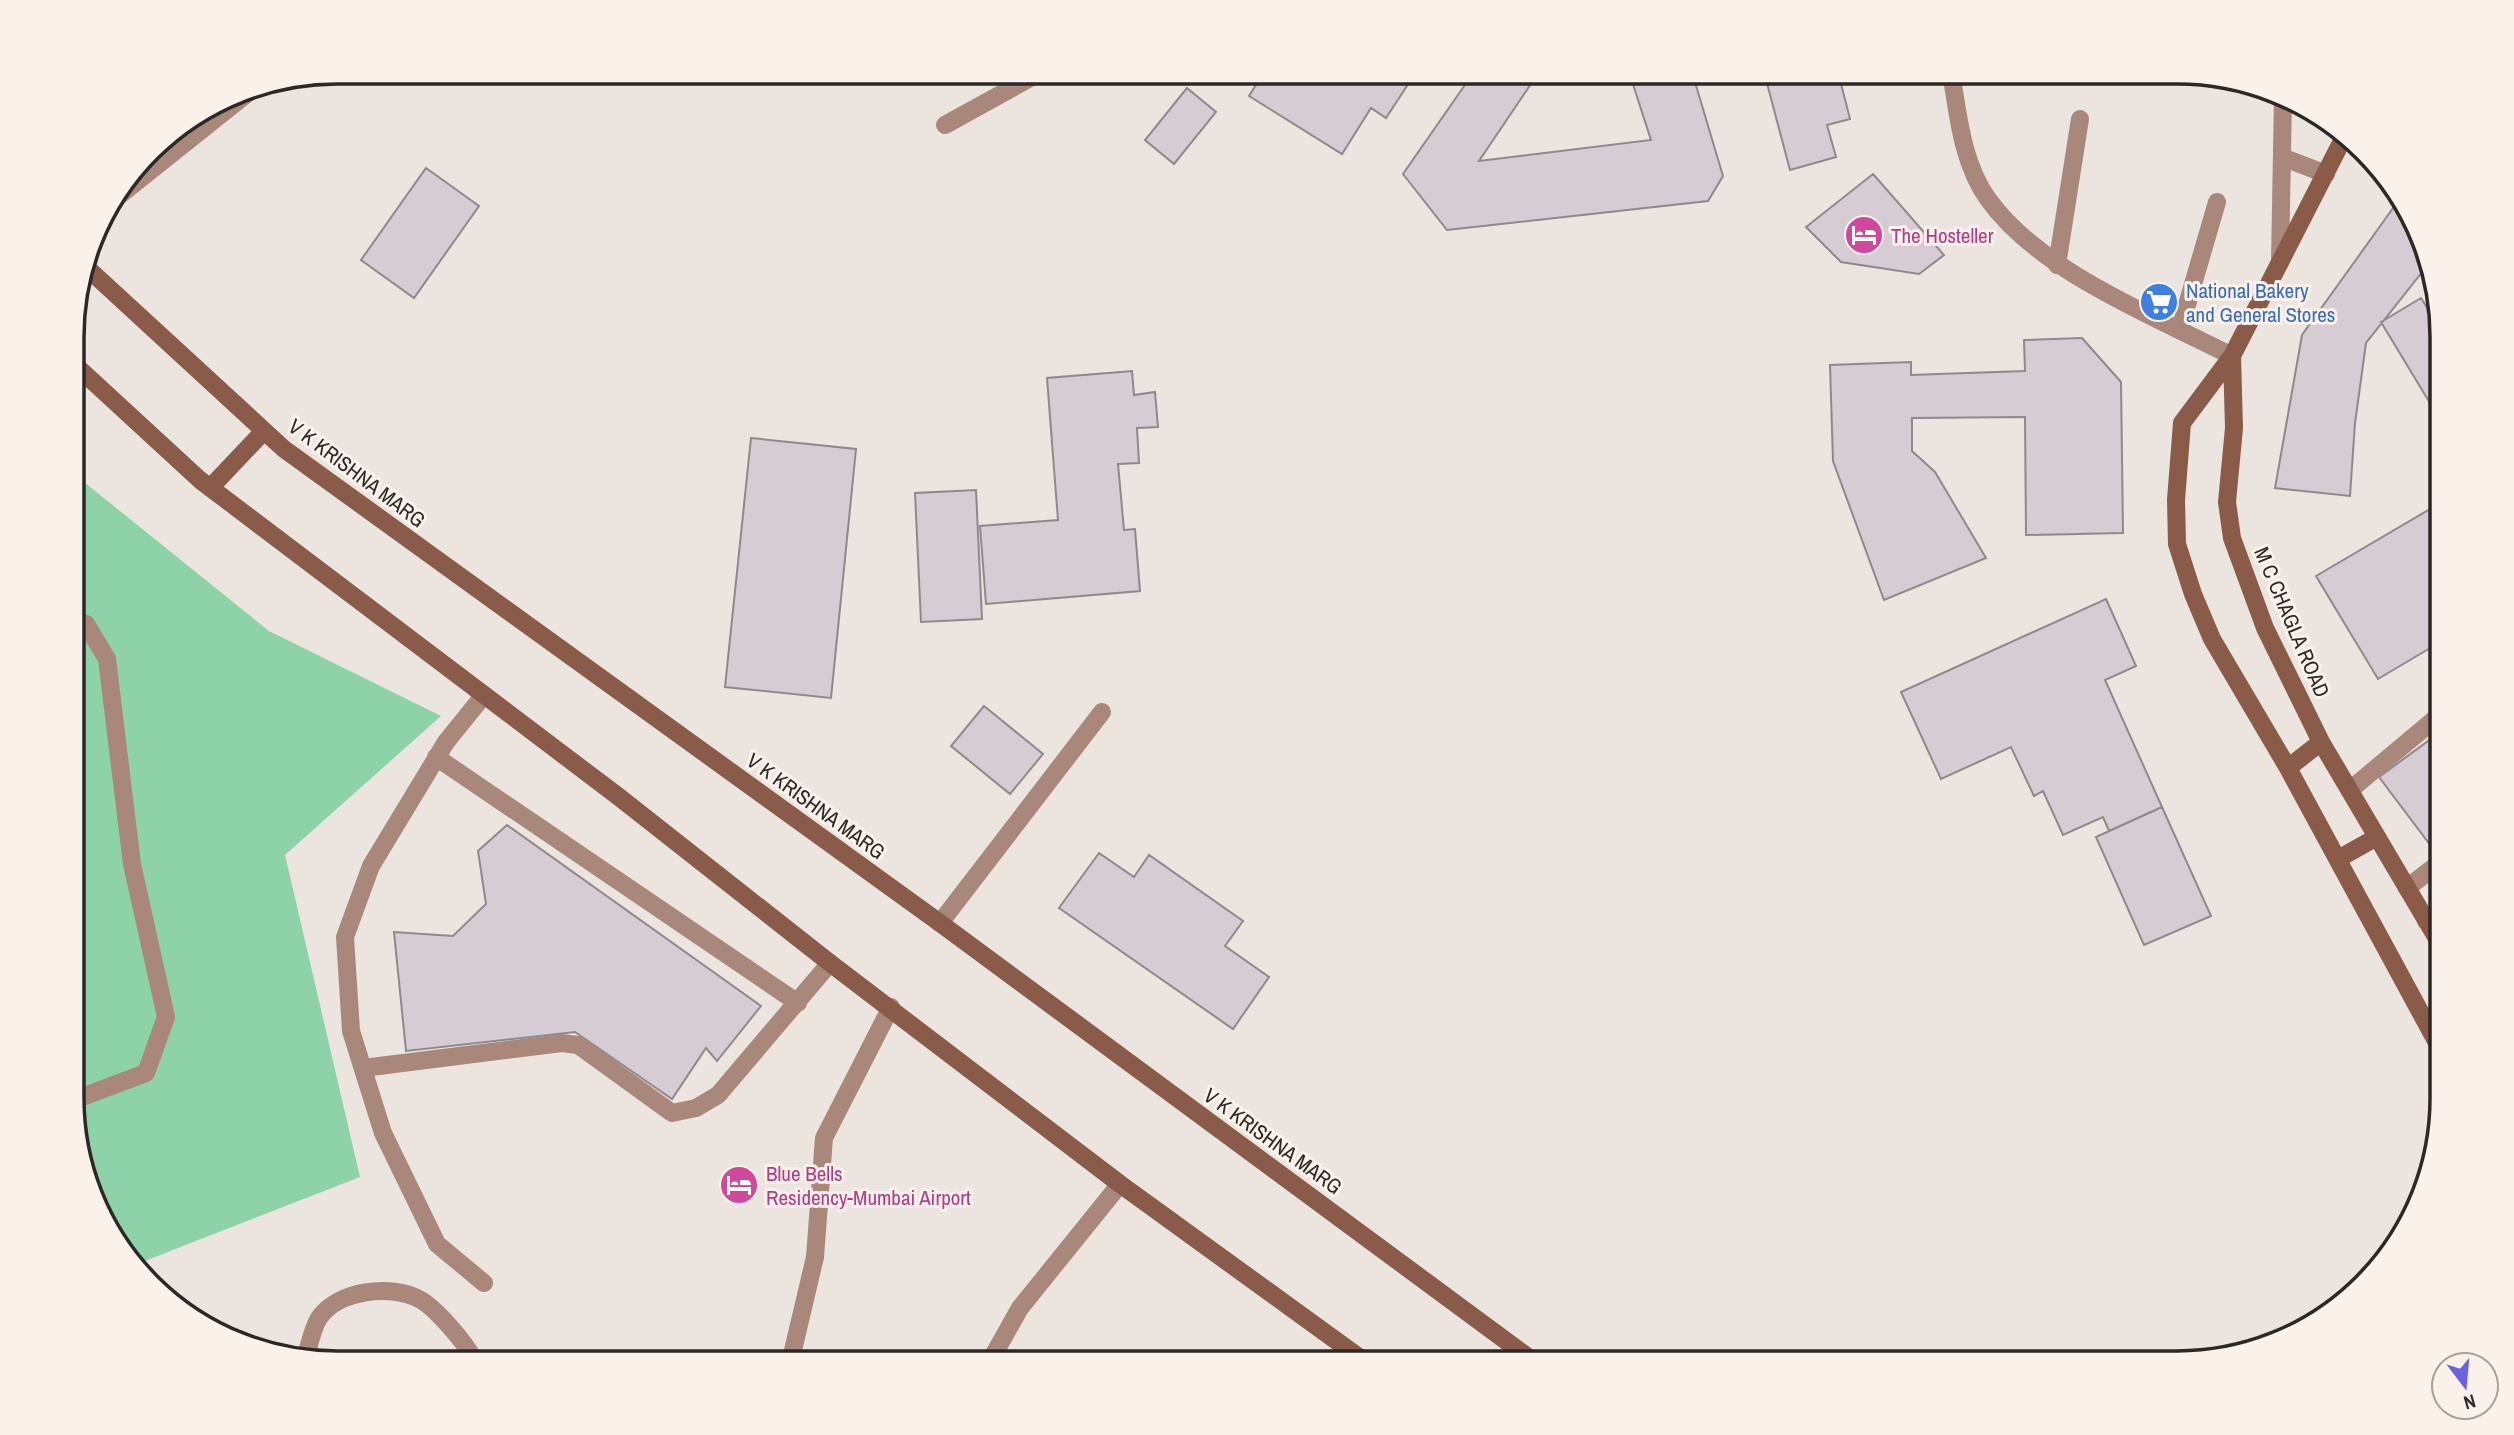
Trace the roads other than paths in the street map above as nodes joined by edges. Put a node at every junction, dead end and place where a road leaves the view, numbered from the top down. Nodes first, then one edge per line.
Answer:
1 (1019, 84) edge
2 (1953, 84) edge
3 (2283, 107) edge
4 (229, 108) edge
5 (2080, 119) dead end
6 (945, 125) dead end
7 (2341, 144) edge
8 (2282, 157) junction
9 (2326, 174) junction
10 (136, 183) edge
11 (2217, 202) dead end
12 (2280, 262) junction
13 (2057, 265) junction
14 (93, 273) edge
15 (2180, 329) junction
16 (2232, 356) junction
17 (84, 373) edge
18 (264, 431) junction
19 (210, 488) junction
20 (84, 623) edge
21 (484, 695) junction
22 (1102, 712) dead end
23 (2430, 723) edge
24 (2321, 742) junction
25 (436, 758) junction
26 (2288, 768) junction
27 (2350, 790) junction
28 (2377, 836) junction
29 (2338, 859) junction
30 (2430, 870) edge
31 (2407, 888) junction
32 (2430, 918) edge
33 (2426, 921) junction
34 (940, 923) junction
35 (2430, 928) edge
36 (830, 963) junction
37 (798, 1003) junction
38 (891, 1007) junction
39 (2430, 1030) edge
40 (363, 1068) junction
41 (84, 1096) edge
42 (1120, 1184) junction
43 (484, 1283) dead end
44 (309, 1349) edge
45 (471, 1351) edge
46 (793, 1351) edge
47 (996, 1351) edge
48 (1350, 1351) edge
49 (1520, 1351) edge

1 - 6 street
2 - 13 street
3 - 8 street
4 - 10 street
5 - 13 street
7 - 9 main road, M C CHAGLA ROAD
8 - 9 street
8 - 12 street
9 - 12 main road, M C CHAGLA ROAD
11 - 15 street
12 - 16 main road, M C CHAGLA ROAD
13 - 15 street
14 - 18 main road, V K KRISHNA MARG
15 - 16 street
16 - 24 main road, M C CHAGLA ROAD
16 - 26 main road
17 - 19 main road
18 - 19 main road
18 - 34 main road, V K KRISHNA MARG
19 - 21 main road
20 - 41 street
21 - 25 street
21 - 36 main road
22 - 34 street
23 - 27 street
24 - 26 main road
24 - 27 main road, M C CHAGLA ROAD
25 - 37 street
25 - 40 street
26 - 29 main road
27 - 28 main road, M C CHAGLA ROAD
28 - 29 main road
28 - 31 main road, M C CHAGLA ROAD
29 - 39 main road
30 - 31 street
31 - 33 main road, M C CHAGLA ROAD
32 - 33 street
33 - 35 main road, M C CHAGLA ROAD
34 - 49 main road, V K KRISHNA MARG
36 - 37 street
36 - 38 main road
37 - 40 street
38 - 42 main road
38 - 46 street
40 - 43 street
42 - 47 street
42 - 48 main road
44 - 45 street

